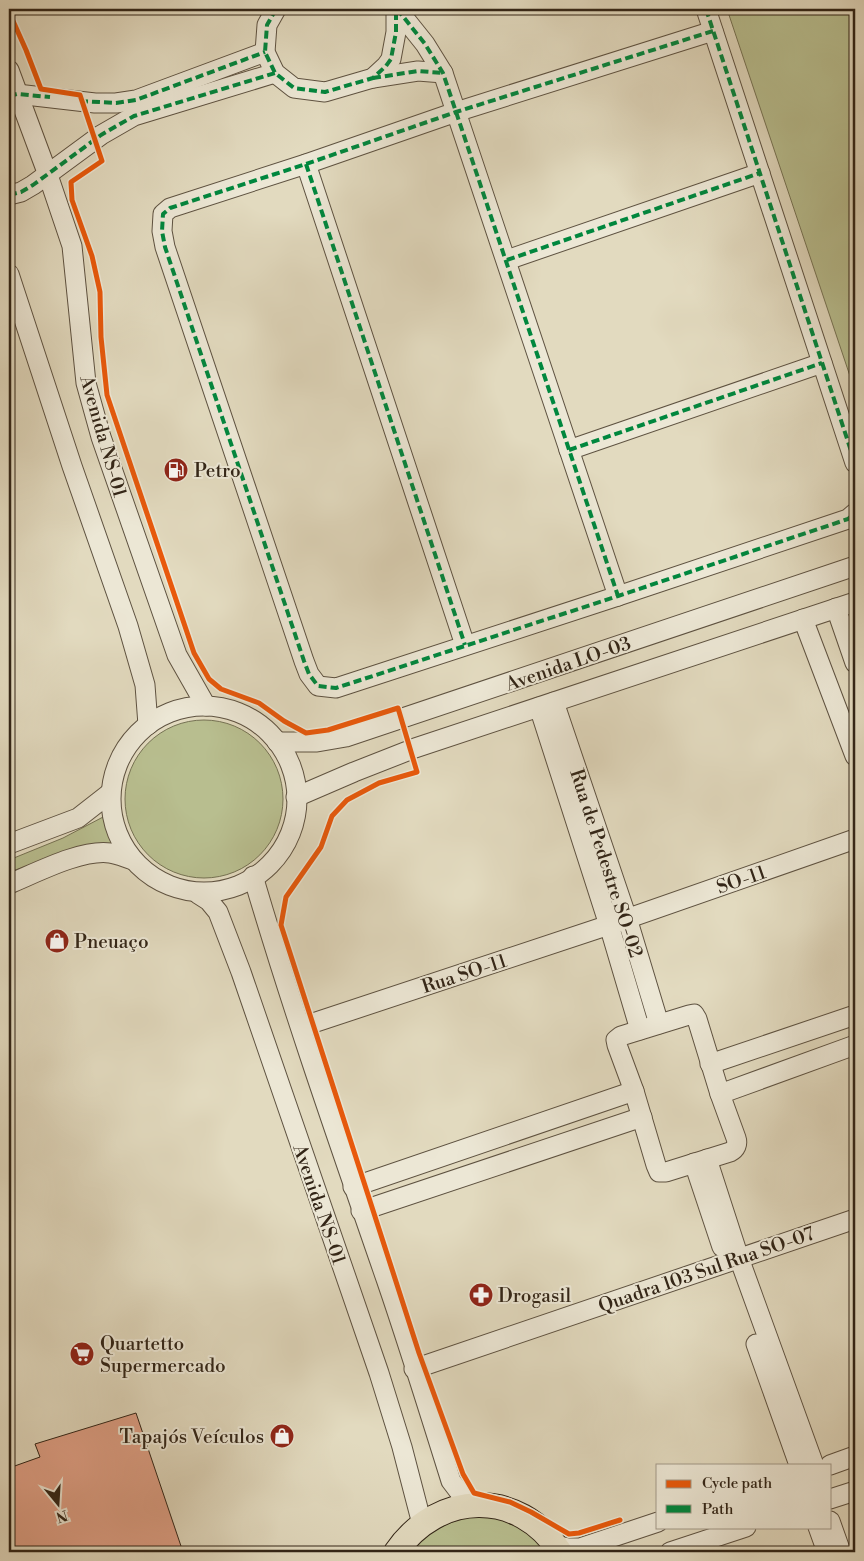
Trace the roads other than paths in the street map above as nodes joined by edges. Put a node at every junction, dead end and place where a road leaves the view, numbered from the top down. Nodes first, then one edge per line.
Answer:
1 (276, 9) edge
2 (397, 9) edge
3 (706, 9) edge
4 (713, 31) junction
5 (265, 52) junction
6 (9, 70) edge
7 (275, 73) junction
8 (443, 73) junction
9 (373, 78) junction
10 (13, 95) edge
11 (456, 112) junction
12 (306, 164) junction
13 (760, 173) junction
14 (48, 175) junction
15 (9, 195) edge
16 (507, 260) junction
17 (9, 274) edge
18 (822, 363) junction
19 (569, 450) junction
20 (855, 463) edge
21 (855, 513) edge
22 (855, 566) edge
23 (618, 596) junction
24 (855, 602) edge
25 (836, 608) junction
26 (803, 619) junction
27 (465, 645) junction
28 (855, 663) edge
29 (547, 705) junction
30 (206, 706) junction
31 (148, 725) junction
32 (277, 742) junction
33 (855, 756) edge
34 (110, 793) junction
35 (296, 797) junction
36 (855, 839) edge
37 (9, 844) edge
38 (133, 860) junction
39 (253, 876) junction
40 (9, 884) edge
41 (198, 894) junction
42 (627, 918) junction
43 (609, 925) junction
44 (855, 1015) edge
45 (659, 1024) junction
46 (301, 1027) junction
47 (640, 1030) junction
48 (855, 1044) edge
49 (710, 1064) junction
50 (634, 1091) junction
51 (720, 1094) junction
52 (642, 1117) junction
53 (701, 1161) junction
54 (353, 1186) junction
55 (361, 1211) junction
56 (855, 1219) edge
57 (733, 1260) junction
58 (414, 1369) junction
59 (855, 1456) edge
60 (800, 1464) edge
61 (814, 1464) edge
62 (832, 1464) edge
63 (855, 1491) edge
64 (832, 1498) edge
65 (470, 1506) junction
66 (656, 1523) edge
67 (422, 1524) junction
68 (832, 1527) edge
69 (743, 1528) edge
70 (818, 1528) edge
71 (557, 1548) edge
72 (396, 1552) edge
73 (670, 1552) edge
74 (826, 1552) edge
75 (841, 1552) edge

1 - 5 street
2 - 8 street
2 - 9 street
3 - 4 street
4 - 11 street
4 - 13 street
5 - 7 street
5 - 10 street
6 - 10 street, Avenida NS-01
7 - 9 street
7 - 14 street
8 - 9 street
8 - 11 street
10 - 14 street, Avenida NS-01
11 - 12 street
11 - 16 street
12 - 27 street
12 - 27 street
13 - 16 street
13 - 18 street
14 - 15 street
14 - 30 street, Avenida NS-01
16 - 19 street
17 - 31 street, Avenida NS-01
18 - 19 street
18 - 20 street
19 - 23 street
21 - 23 street
22 - 32 street, Avenida LO-03
23 - 27 street
24 - 25 street, Avenida LO-03
25 - 26 street, Avenida LO-03
25 - 28 street
26 - 29 street, Avenida LO-03
26 - 33 street
29 - 35 street, Avenida LO-03
29 - 42 street, Rua de Pedestre SO-02
29 - 43 street, Rua de Pedestre SO-02
30 - 31 street
30 - 32 street
31 - 34 street
32 - 35 street
34 - 37 street
34 - 38 street
35 - 39 street
36 - 42 street, SO-11
38 - 40 street
38 - 41 street
39 - 41 street
39 - 46 street, Avenida NS-01
41 - 67 street, Avenida NS-01
42 - 43 street, Rua SO-11
42 - 45 street, Rua de Pedestre SO-02
43 - 46 street, Rua SO-11
43 - 47 street, Rua de Pedestre SO-02
44 - 49 street
45 - 47 street
45 - 49 street
46 - 54 street, Avenida NS-01
47 - 50 street
48 - 51 street
49 - 51 street
50 - 52 street
50 - 54 street
51 - 53 street
52 - 53 street
52 - 55 street
53 - 57 street
54 - 55 street, Avenida NS-01
55 - 58 street, Avenida NS-01
56 - 57 street, Quadra 103 Sul Rua SO-07
57 - 58 street, Quadra 103 Sul Rua SO-07
57 - 60 street
57 - 61 street
58 - 65 street, Avenida NS-01
59 - 62 street
63 - 64 street
65 - 67 main road
65 - 71 main road
66 - 71 street
67 - 72 main road
68 - 75 street
69 - 73 street
70 - 74 street

